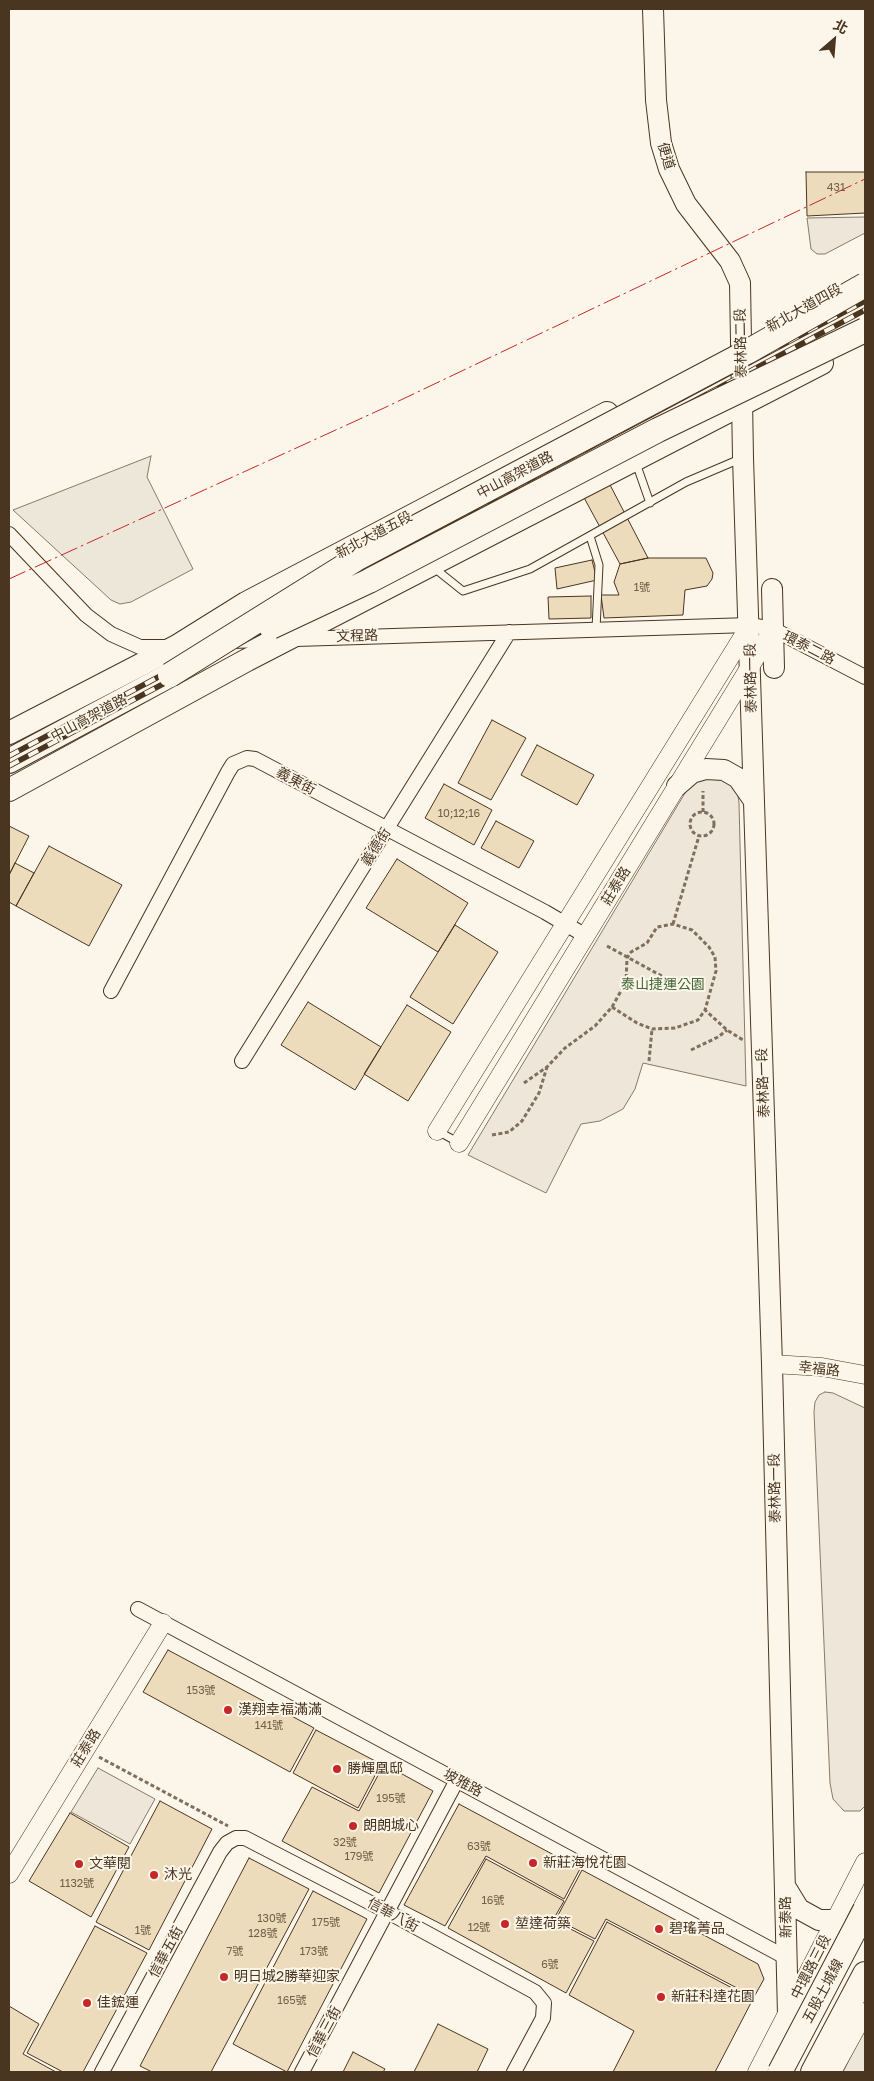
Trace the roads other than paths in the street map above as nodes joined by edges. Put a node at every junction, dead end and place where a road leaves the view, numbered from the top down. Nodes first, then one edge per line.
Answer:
1 (653, 9) edge
2 (865, 274) edge
3 (740, 283) joint
4 (865, 285) edge
5 (865, 306) edge
6 (865, 330) edge
7 (865, 340) edge
8 (742, 342) junction
9 (765, 359) junction
10 (742, 404) junction
11 (743, 458) junction
12 (634, 460) junction
13 (472, 484) junction
14 (650, 503) junction
15 (496, 532) junction
16 (9, 534) edge
17 (590, 536) junction
18 (430, 565) junction
19 (772, 589) dead end
20 (750, 625) junction
21 (596, 629) junction
22 (773, 629) junction
23 (509, 632) junction
24 (289, 638) junction
25 (177, 646) junction
26 (750, 666) junction
27 (774, 668) dead end
28 (170, 675) junction
29 (865, 677) edge
30 (9, 733) edge
31 (9, 761) edge
32 (677, 786) junction
33 (9, 790) edge
34 (754, 801) junction
35 (387, 829) junction
36 (566, 924) junction
37 (586, 936) junction
38 (111, 991) dead end
39 (242, 1061) dead end
40 (438, 1131) joint
41 (459, 1144) joint
42 (772, 1364) junction
43 (865, 1375) edge
44 (138, 1609) dead end
45 (164, 1623) junction
46 (782, 1762) joint
47 (457, 1780) junction
48 (233, 1832) joint
49 (865, 1862) edge
50 (9, 1874) edge
51 (785, 1886) junction
52 (865, 1910) edge
53 (388, 1912) junction
54 (835, 1920) junction
55 (787, 1958) junction
56 (865, 1974) edge
57 (865, 2012) edge
58 (788, 2013) junction
59 (102, 2072) edge
60 (302, 2072) edge
61 (514, 2072) edge
62 (757, 2072) edge
63 (780, 2072) edge
64 (790, 2072) edge
65 (813, 2072) edge
66 (832, 2072) edge

1 - 3 main road, 便道
2 - 8 main road, 新北大道四段
3 - 8 main road, 泰林路二段
4 - 28 highway, 中山高架道路, bridge
5 - 9 highway
6 - 28 highway, 中山高架道路, bridge
7 - 10 main road
8 - 9 highway
8 - 10 main road, 泰林路二段
8 - 13 main road, 新北大道五段
9 - 10 highway
10 - 11 main road, 泰林路一段
10 - 12 main road
11 - 14 lane
11 - 20 main road, 泰林路一段
12 - 14 lane
12 - 15 main road
13 - 15 main road
13 - 25 main road, 新北大道五段
14 - 17 lane
15 - 18 main road
16 - 25 street, 文程路
17 - 18 lane
17 - 21 lane
18 - 24 main road
19 - 22 main road, 泰林路一段
20 - 21 street, 文程路
20 - 22 street, 環泰二路
20 - 26 main road, 泰林路一段
20 - 36 street, 莊泰路
21 - 23 street, 文程路
22 - 26 street, 莊泰路
22 - 27 main road, 泰林路一段
22 - 29 street, 環泰二路
23 - 24 street, 文程路
23 - 35 street, 義德街
24 - 25 street, 文程路
24 - 33 main road
25 - 30 main road, 新北大道五段
26 - 32 street, 莊泰路
26 - 34 main road, 泰林路一段
28 - 31 highway, 中山高架道路
32 - 34 main road
32 - 37 street, 莊泰路
34 - 42 main road, 泰林路一段
35 - 36 street, 義東街
35 - 38 street, 義東街
35 - 39 street, 義德街
36 - 37 street, 義東街
36 - 40 street, 莊泰路
37 - 41 street, 莊泰路
40 - 41 lane
42 - 43 street, 幸福路
42 - 46 main road, 泰林路一段
44 - 45 street, 坡雅路
45 - 47 street, 坡雅路
45 - 50 street, 莊泰路
46 - 51 main road, 新泰路
47 - 53 street, 信華三街
47 - 55 street, 坡雅路
48 - 53 street, 信華八街
48 - 59 street, 信華五街
49 - 54 street, 中環路三段
51 - 54 main road
51 - 55 main road, 新泰路
52 - 63 highway, 五股土城線, bridge
53 - 60 street, 信華三街
53 - 61 street, 信華八街
54 - 58 street, 中環路三段
55 - 58 main road, 新泰路
56 - 65 highway
57 - 66 street
58 - 62 street, 中環路三段
58 - 64 main road, 新泰路

